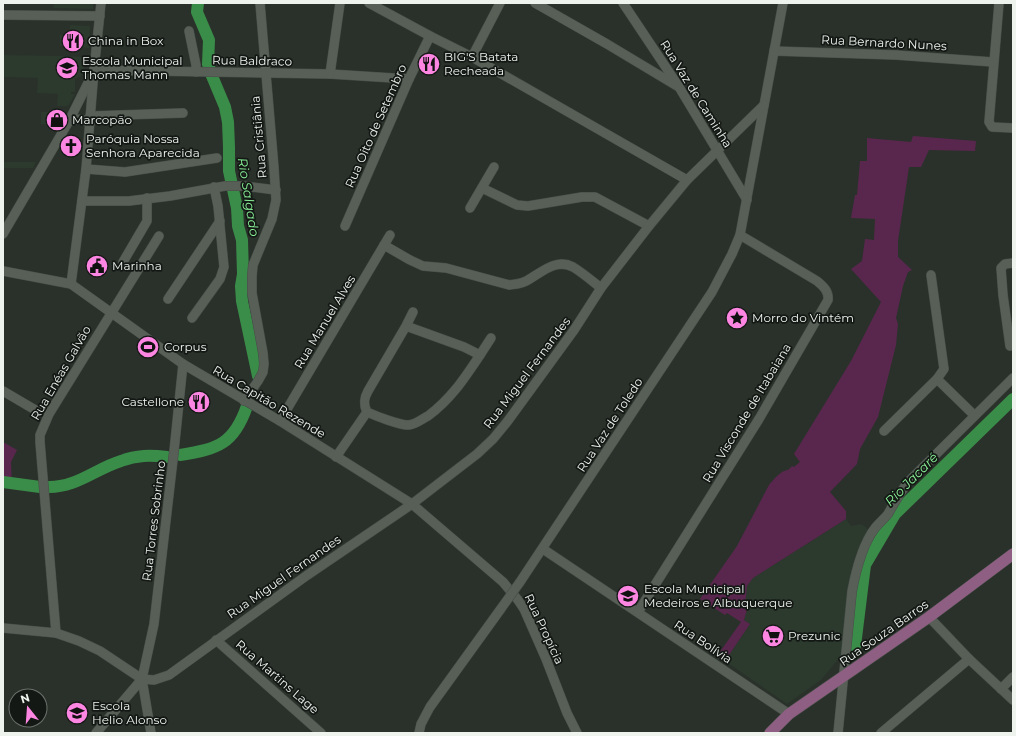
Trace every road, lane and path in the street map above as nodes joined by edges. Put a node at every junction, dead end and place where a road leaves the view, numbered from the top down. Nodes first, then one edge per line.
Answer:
1 (102, 3) edge
2 (260, 3) edge
3 (340, 3) edge
4 (370, 3) edge
5 (500, 3) edge
6 (535, 3) edge
7 (622, 3) edge
8 (783, 3) edge
9 (999, 3) edge
10 (3, 16) edge
11 (100, 16) junction
12 (189, 31) dead end
13 (430, 36) junction
14 (774, 51) junction
15 (472, 57) junction
16 (993, 62) junction
17 (94, 70) junction
18 (198, 72) junction
19 (266, 73) junction
20 (330, 74) junction
21 (409, 79) junction
22 (679, 88) junction
23 (764, 105) junction
24 (183, 113) dead end
25 (90, 120) junction
26 (69, 121) junction
27 (1013, 128) edge
28 (717, 151) junction
29 (217, 158) dead end
30 (494, 167) dead end
31 (86, 169) junction
32 (687, 180) junction
33 (214, 187) junction
34 (482, 188) junction
35 (276, 190) junction
36 (147, 198) junction
37 (747, 200) junction
38 (82, 201) junction
39 (470, 208) dead end
40 (220, 221) junction
41 (345, 226) dead end
42 (649, 226) junction
43 (3, 234) edge
44 (390, 235) dead end
45 (740, 235) junction
46 (159, 236) dead end
47 (384, 245) junction
48 (123, 262) dead end
49 (1013, 263) edge
50 (3, 271) edge
51 (931, 275) dead end
52 (71, 284) junction
53 (602, 288) junction
54 (168, 300) dead end
55 (413, 312) dead end
56 (111, 313) junction
57 (192, 318) dead end
58 (406, 326) junction
59 (491, 338) dead end
60 (1010, 346) dead end
61 (480, 355) junction
62 (182, 364) junction
63 (1013, 378) edge
64 (937, 379) junction
65 (3, 391) edge
66 (244, 401) junction
67 (37, 411) dead end
68 (367, 412) junction
69 (974, 415) junction
70 (280, 421) junction
71 (884, 431) dead end
72 (336, 457) junction
73 (412, 504) junction
74 (543, 549) junction
75 (1013, 554) edge
76 (638, 612) junction
77 (929, 617) junction
78 (3, 628) edge
79 (56, 634) junction
80 (216, 640) junction
81 (969, 659) junction
82 (1013, 677) edge
83 (844, 678) junction
84 (142, 679) junction
85 (1002, 689) junction
86 (1013, 700) edge
87 (789, 714) junction
88 (96, 733) edge
89 (151, 733) edge
90 (321, 733) edge
91 (419, 733) edge
92 (577, 733) edge
93 (770, 733) edge
94 (838, 733) edge
95 (880, 733) edge

1 - 11 street
2 - 19 street, Rua Cristiânia
3 - 20 street
4 - 13 street
5 - 15 street
6 - 22 street
7 - 22 street, Rua Vaz de Caminha
8 - 14 street, Rua Vaz de Toledo
9 - 16 street
10 - 11 street
11 - 17 street
12 - 18 street
13 - 15 street
13 - 21 street, Rua Oito de Setembro
14 - 16 street, Rua Bernardo Nunes
14 - 23 street, Rua Vaz de Toledo
15 - 32 street
16 - 27 street
17 - 18 street, Rua Baldraco
17 - 25 street
17 - 26 street
18 - 19 street, Rua Baldraco
19 - 20 street, Rua Baldraco
19 - 35 street, Rua Cristiânia
20 - 21 street, Rua Baldraco
21 - 41 street, Rua Oito de Setembro
22 - 28 street, Rua Vaz de Caminha
23 - 28 street, Rua Miguel Fernandes
23 - 37 street, Rua Vaz de Toledo
24 - 25 street
25 - 26 street
25 - 31 street
26 - 43 street
28 - 32 street, Rua Miguel Fernandes
28 - 37 street, Rua Vaz de Caminha
29 - 31 street
30 - 34 street
31 - 38 street
32 - 42 street, Rua Miguel Fernandes
33 - 35 street
33 - 36 street
33 - 40 street
34 - 39 street
34 - 42 street
35 - 66 street, Rua Cristiânia
36 - 38 street
36 - 48 street
37 - 45 street, Rua Vaz de Toledo
38 - 52 street
40 - 54 street
40 - 57 street
42 - 53 street, Rua Miguel Fernandes
44 - 47 street, Rua Manuel Alves
45 - 74 street, Rua Vaz de Toledo
45 - 76 street, Rua Visconde de Itabaiana
46 - 56 street, Rua Enéas Galvão
47 - 53 street
47 - 70 street, Rua Manuel Alves
49 - 60 street
50 - 52 street, Rua Capitão Rezende
51 - 64 street
52 - 56 street, Rua Capitão Rezende
53 - 73 street, Rua Miguel Fernandes
55 - 58 street
56 - 62 street, Rua Capitão Rezende
56 - 79 street, Rua Enéas Galvão
58 - 61 street
58 - 68 street
59 - 61 street
61 - 68 street
62 - 66 street, Rua Capitão Rezende
62 - 84 street, Rua Torres Sobrinho
63 - 69 street
64 - 69 street
64 - 71 street
65 - 67 street
66 - 70 street, Rua Capitão Rezende
68 - 72 street
69 - 83 street
70 - 72 street, Rua Capitão Rezende
72 - 73 street, Rua Capitão Rezende
73 - 80 street, Rua Miguel Fernandes
73 - 92 street, Rua Propícia
74 - 76 street, Rua Bolívia
74 - 91 street, Rua Vaz de Toledo, bridge
75 - 77 main road, Rua Souza Barros
76 - 87 street, Rua Bolívia
77 - 81 street
77 - 83 main road, Rua Souza Barros
78 - 79 street
79 - 84 street
80 - 84 street, Rua Miguel Fernandes
80 - 90 street, Rua Martins Lage
81 - 85 street
81 - 95 street
82 - 85 street
83 - 87 main road, Rua Souza Barros
83 - 94 street
84 - 88 street
84 - 89 street
85 - 86 street
87 - 93 main road, Rua Souza Barros

